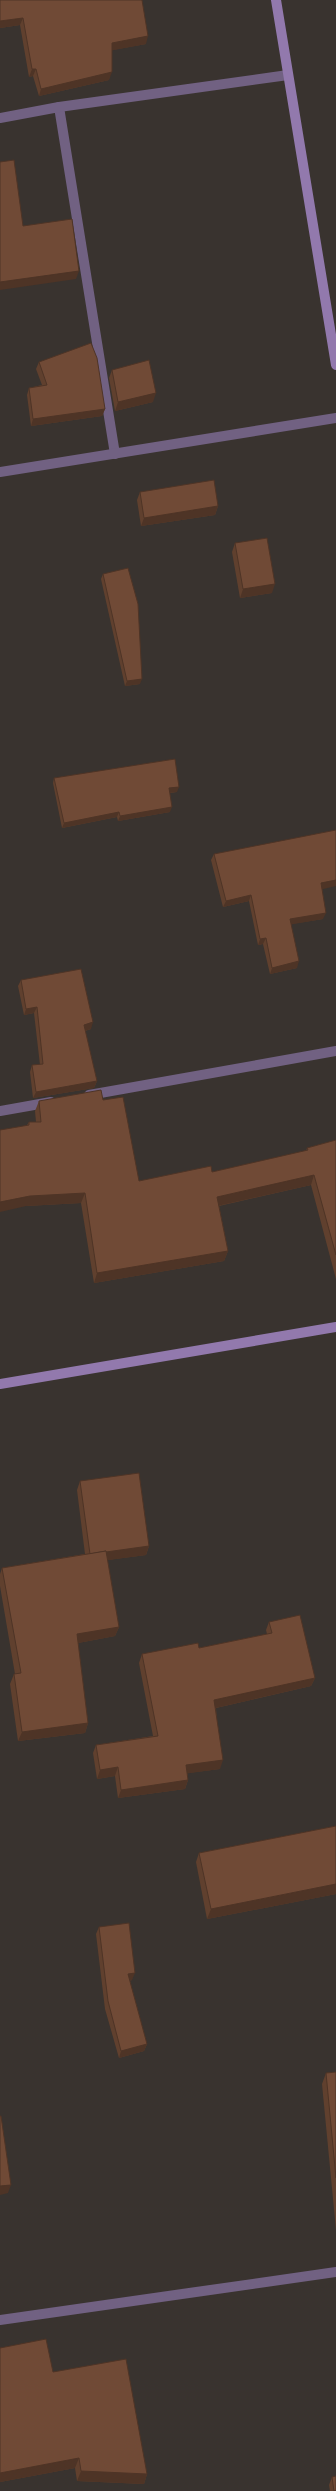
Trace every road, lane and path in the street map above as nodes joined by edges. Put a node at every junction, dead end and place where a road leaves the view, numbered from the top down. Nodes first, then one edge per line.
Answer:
1 (276, 0) edge
2 (288, 74) junction
3 (59, 107) junction
4 (0, 118) edge
5 (336, 365) edge
6 (336, 418) edge
7 (115, 454) junction
8 (0, 472) edge
9 (336, 1050) edge
10 (78, 1097) edge
11 (62, 1100) edge
12 (0, 1111) edge
13 (336, 1327) edge
14 (0, 1384) edge
15 (336, 2272) edge
16 (0, 2320) edge

1 - 2 street
2 - 3 street
2 - 5 street
3 - 4 street
3 - 7 street
6 - 7 street
7 - 8 street
9 - 10 street
11 - 12 street
13 - 14 street
15 - 16 street

